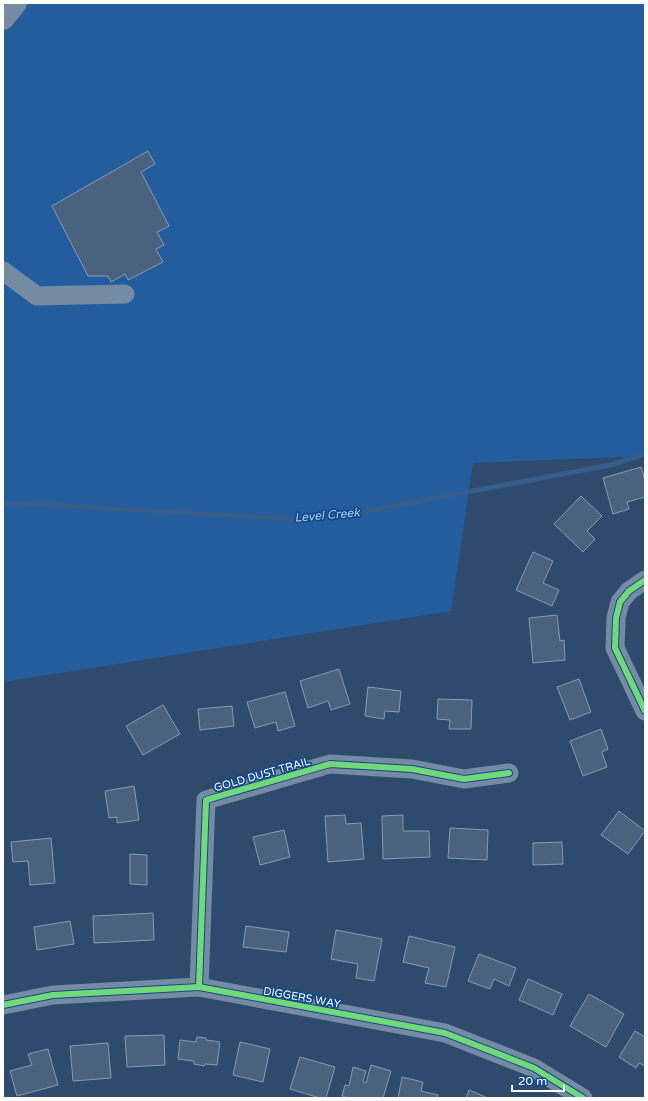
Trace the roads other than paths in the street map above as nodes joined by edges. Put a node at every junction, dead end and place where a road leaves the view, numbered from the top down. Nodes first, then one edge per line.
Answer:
1 (16, 3) edge
2 (3, 19) edge
3 (3, 271) edge
4 (125, 294) dead end
5 (645, 580) edge
6 (645, 711) edge
7 (509, 773) dead end
8 (199, 988) junction
9 (3, 1005) edge
10 (583, 1098) edge

1 - 2 highway
3 - 4 street
5 - 6 street
7 - 8 street, GOLD DUST TRAIL
8 - 9 street, DIGGERS WAY
8 - 10 street, DIGGERS WAY

